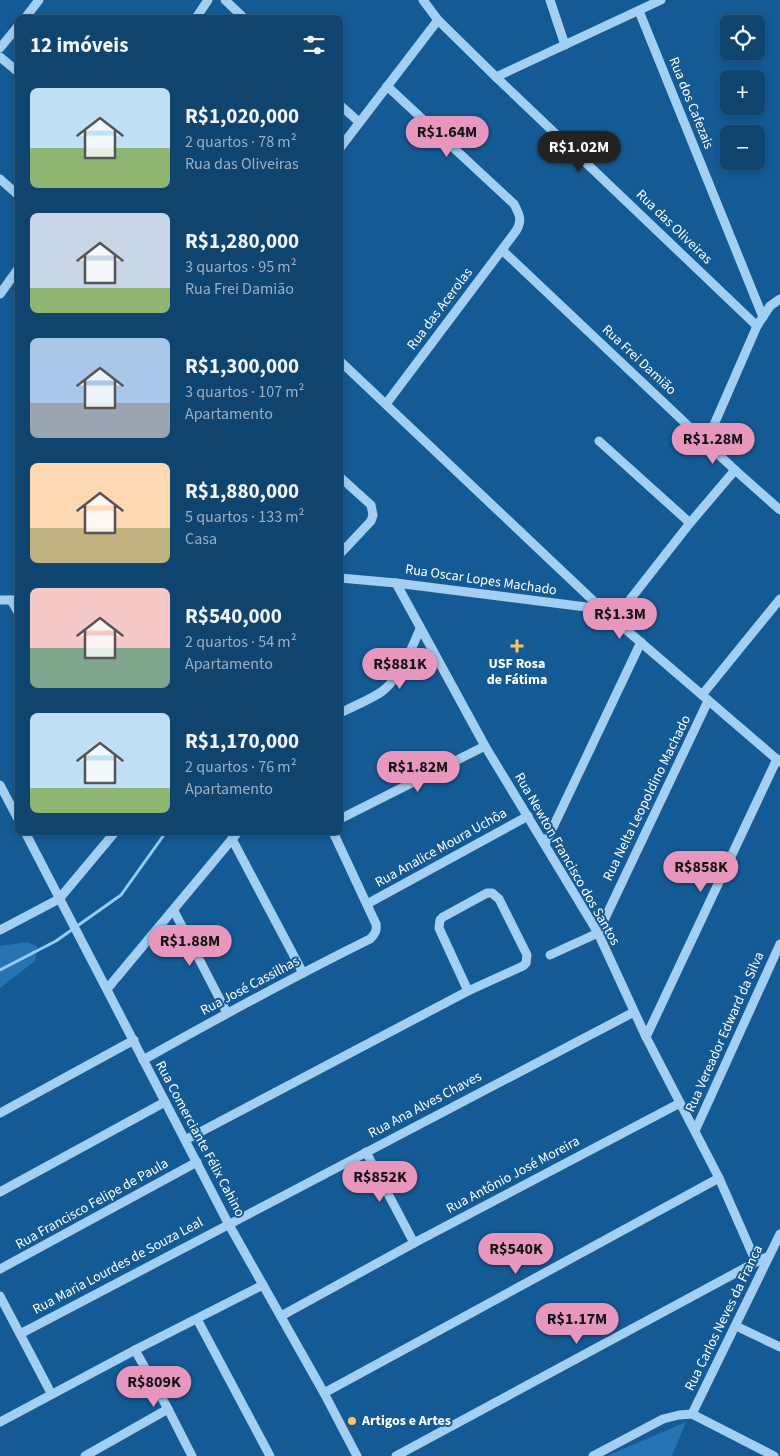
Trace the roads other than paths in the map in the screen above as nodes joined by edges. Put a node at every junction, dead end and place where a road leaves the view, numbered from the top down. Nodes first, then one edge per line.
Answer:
1 (38, 0) edge
2 (208, 0) edge
3 (225, 0) edge
4 (423, 0) edge
5 (550, 0) edge
6 (661, 0) edge
7 (639, 10) junction
8 (27, 15) edge
9 (198, 15) edge
10 (241, 15) edge
11 (438, 20) junction
12 (15, 30) edge
13 (565, 45) junction
14 (0, 48) edge
15 (0, 57) edge
16 (15, 70) edge
17 (496, 77) junction
18 (387, 86) junction
19 (343, 108) edge
20 (359, 122) junction
21 (343, 144) edge
22 (0, 179) edge
23 (15, 192) edge
24 (502, 250) junction
25 (15, 273) edge
26 (0, 294) edge
27 (780, 299) edge
28 (763, 317) junction
29 (757, 326) junction
30 (343, 364) edge
31 (386, 404) junction
32 (599, 441) dead end
33 (706, 443) junction
34 (735, 470) junction
35 (343, 480) edge
36 (780, 510) edge
37 (690, 523) junction
38 (343, 551) edge
39 (343, 578) edge
40 (396, 583) junction
41 (780, 599) edge
42 (0, 600) edge
43 (14, 600) edge
44 (602, 610) junction
45 (614, 620) junction
46 (420, 629) junction
47 (641, 642) junction
48 (705, 698) junction
49 (343, 711) edge
50 (485, 746) junction
51 (778, 761) edge
52 (0, 785) edge
53 (15, 813) edge
54 (528, 816) junction
55 (343, 817) edge
56 (27, 835) edge
57 (112, 835) edge
58 (334, 835) edge
59 (235, 836) edge
60 (545, 844) junction
61 (59, 899) junction
62 (367, 904) junction
63 (174, 911) junction
64 (0, 930) edge
65 (598, 933) junction
66 (780, 944) edge
67 (550, 955) dead end
68 (303, 973) junction
69 (108, 989) junction
70 (468, 991) junction
71 (634, 1012) junction
72 (227, 1013) junction
73 (646, 1037) junction
74 (134, 1040) junction
75 (143, 1060) junction
76 (165, 1102) junction
77 (680, 1103) junction
78 (0, 1113) edge
79 (695, 1131) junction
80 (185, 1140) junction
81 (366, 1152) junction
82 (197, 1162) junction
83 (718, 1178) junction
84 (0, 1192) edge
85 (228, 1223) junction
86 (780, 1234) edge
87 (414, 1242) junction
88 (778, 1243) edge
89 (769, 1256) junction
90 (756, 1262) junction
91 (0, 1269) edge
92 (263, 1285) junction
93 (0, 1296) edge
94 (281, 1316) junction
95 (196, 1319) junction
96 (736, 1326) junction
97 (20, 1334) junction
98 (780, 1347) edge
99 (135, 1350) junction
100 (324, 1393) junction
101 (51, 1394) junction
102 (168, 1409) junction
103 (692, 1414) junction
104 (0, 1422) edge
105 (85, 1456) edge
106 (192, 1456) edge
107 (270, 1456) edge
108 (357, 1456) edge
109 (396, 1456) edge
110 (594, 1456) edge
111 (774, 1456) edge

1 - 8 street
2 - 9 street
3 - 10 street
4 - 11 street, Rua das Oliveiras
5 - 13 street
6 - 7 street
7 - 13 street
7 - 28 street, Rua dos Cafezais
11 - 17 street, Rua das Oliveiras
11 - 18 street
12 - 14 street
13 - 17 street
15 - 16 street
17 - 29 street, Rua das Oliveiras
18 - 20 street
18 - 24 street, Rua das Acerolas
19 - 20 street
20 - 21 street
22 - 23 street
24 - 31 street, Rua das Acerolas
24 - 33 street, Rua Frei Damião
25 - 26 street
27 - 28 street
28 - 29 street
29 - 33 street
30 - 31 street
31 - 44 street
32 - 37 street
33 - 34 street, Rua Frei Damião
34 - 36 street, Rua Frei Damião
34 - 37 street
35 - 38 street
37 - 45 street
39 - 40 street, Rua Oscar Lopes Machado
40 - 44 street, Rua Oscar Lopes Machado
40 - 46 street, Rua Newton Francisco dos Santos
41 - 48 street, Rua Nelta Leopoldino Machado
42 - 43 street
44 - 45 street
45 - 47 street
46 - 49 street
46 - 50 street, Rua Newton Francisco dos Santos
47 - 48 street
47 - 60 street
48 - 51 street
48 - 65 street, Rua Nelta Leopoldino Machado
50 - 54 street, Rua Newton Francisco dos Santos
50 - 55 street
51 - 73 street
52 - 53 street
54 - 60 street, Rua Newton Francisco dos Santos
54 - 62 street, Rua Analice Moura Uchôa
56 - 61 street, Rua Comerciante Félix Cahino
57 - 61 street
58 - 62 street
59 - 63 street
59 - 68 street
60 - 65 street, Rua Newton Francisco dos Santos
61 - 64 street
61 - 69 street, Rua Comerciante Félix Cahino
62 - 68 street, Rua José Cassilhas
63 - 69 street
63 - 72 street
65 - 67 street
65 - 71 street, Rua Newton Francisco dos Santos
66 - 79 street, Rua Vereador Edward da Silva
68 - 72 street, Rua José Cassilhas
69 - 74 street, Rua Comerciante Félix Cahino
70 - 70 street
70 - 80 street
71 - 73 street, Rua Newton Francisco dos Santos
71 - 81 street, Rua Ana Alves Chaves
72 - 75 street, Rua José Cassilhas
73 - 77 street, Rua Newton Francisco dos Santos
74 - 75 street, Rua Comerciante Félix Cahino
74 - 78 street
75 - 76 street, Rua Comerciante Félix Cahino
76 - 80 street, Rua Comerciante Félix Cahino
76 - 84 street
77 - 79 street, Rua Newton Francisco dos Santos
77 - 87 street, Rua Antônio José Moreira
79 - 83 street, Rua Newton Francisco dos Santos
80 - 82 street, Rua Comerciante Félix Cahino
81 - 85 street, Rua Ana Alves Chaves
81 - 87 street
82 - 85 street, Rua Comerciante Félix Cahino
82 - 91 street, Rua Francisco Felipe de Paula
83 - 90 street, Rua Newton Francisco dos Santos
83 - 100 street
85 - 92 street, Rua Comerciante Félix Cahino
85 - 97 street, Rua Maria Lourdes de Souza Leal
86 - 88 street, Rua Carlos Neves da Franca
87 - 94 street, Rua Antônio José Moreira
88 - 89 street, Rua Carlos Neves da Franca
89 - 90 street
89 - 96 street, Rua Carlos Neves da Franca
90 - 109 street
92 - 94 street, Rua Comerciante Félix Cahino
92 - 95 street
93 - 97 street
94 - 100 street, Rua Comerciante Félix Cahino
95 - 99 street
95 - 107 street
96 - 98 street
96 - 103 street, Rua Carlos Neves da Franca
97 - 101 street
99 - 101 street
99 - 102 street
100 - 108 street, Rua Comerciante Félix Cahino
101 - 104 street
102 - 105 street
102 - 106 street
103 - 110 street
103 - 111 street

